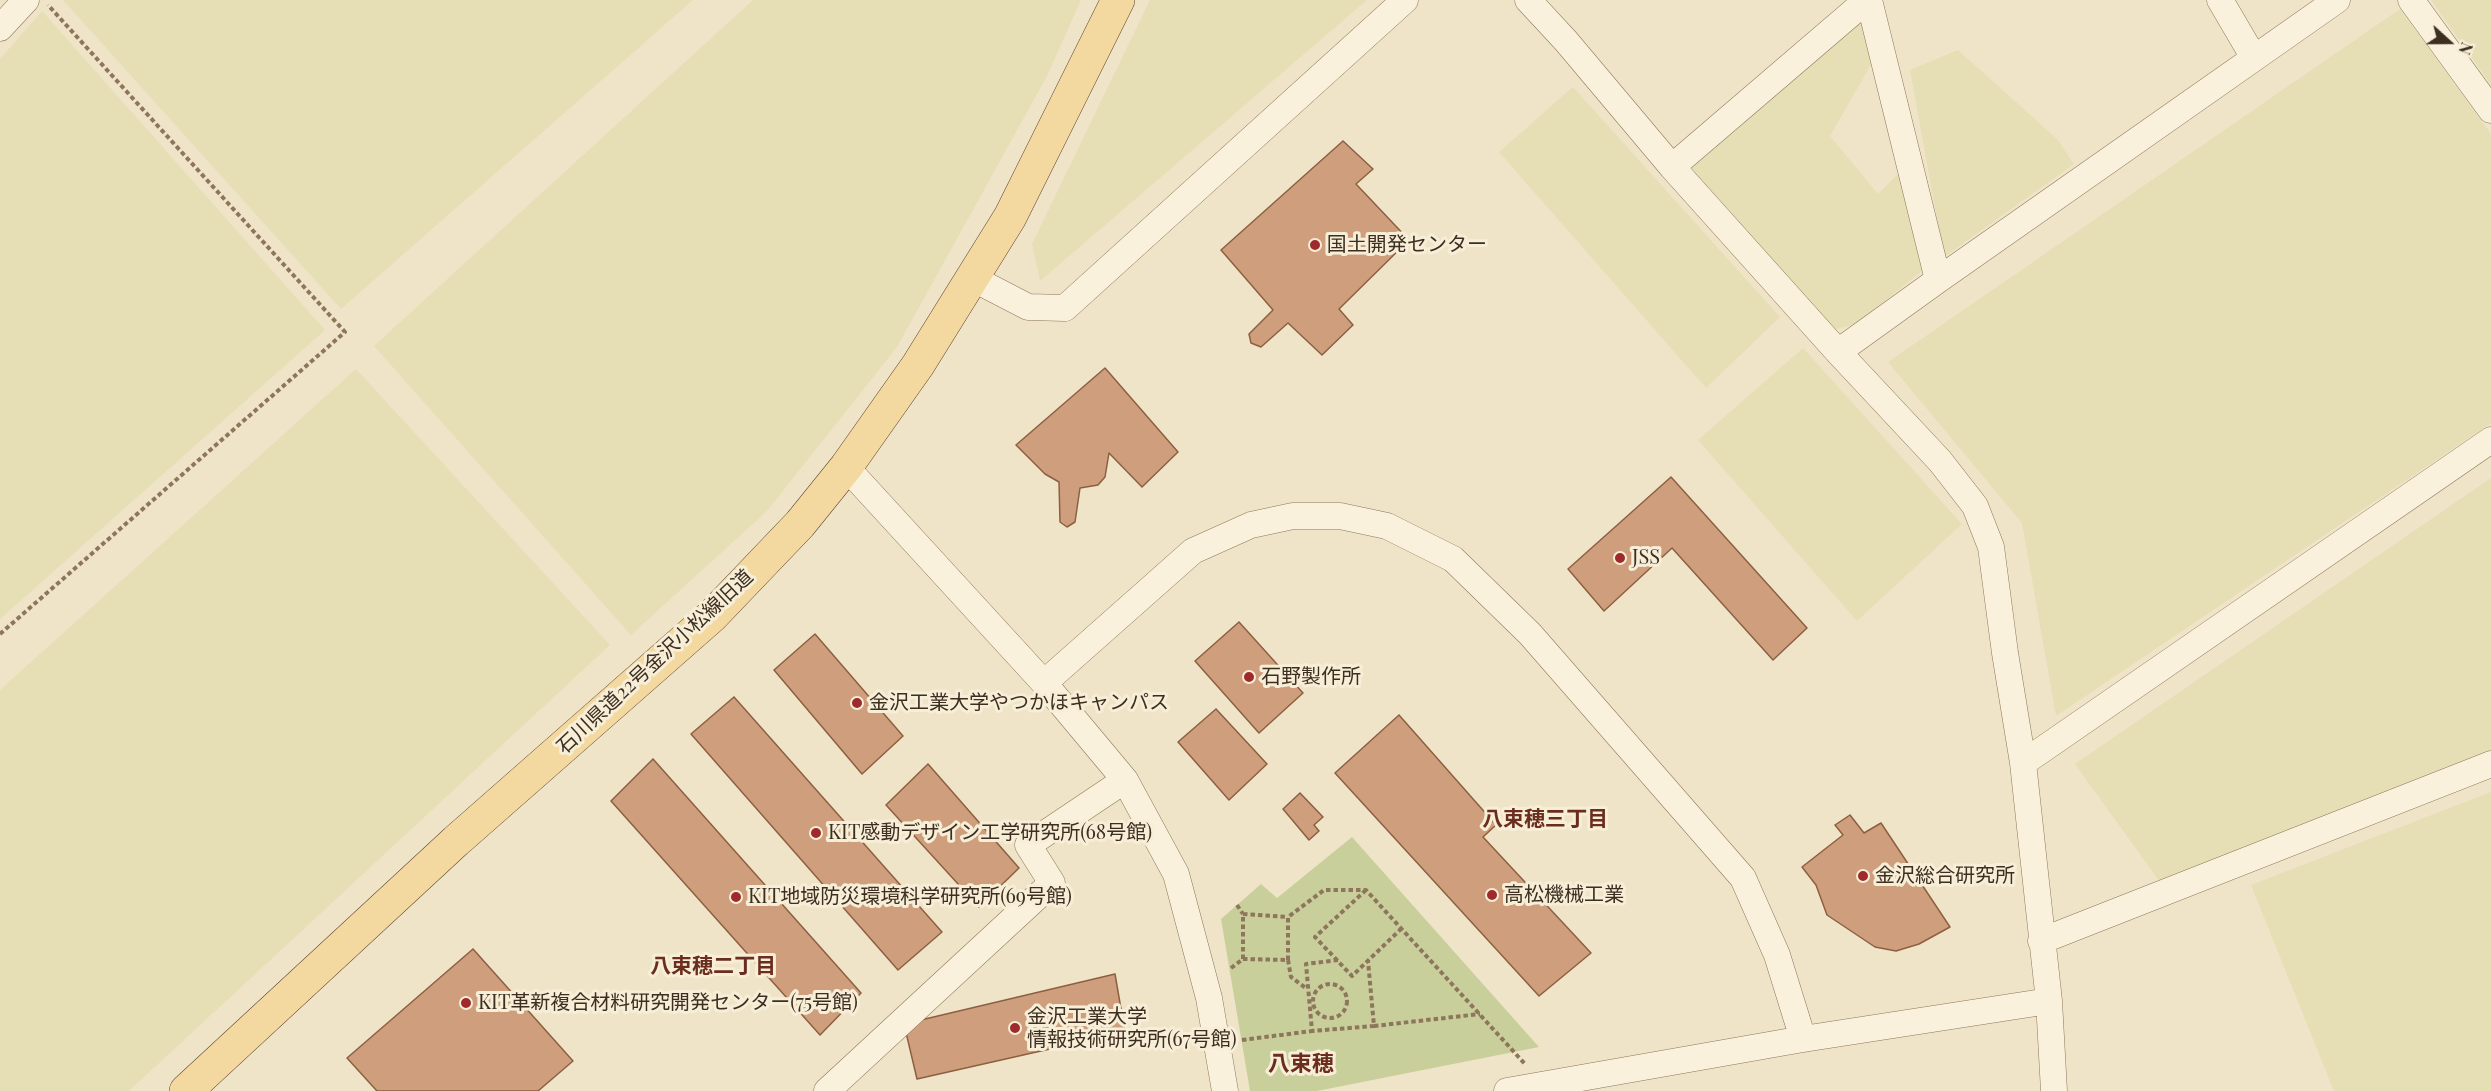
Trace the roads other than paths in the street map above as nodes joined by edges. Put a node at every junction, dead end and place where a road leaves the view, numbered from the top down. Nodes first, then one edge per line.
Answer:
1 (26, 0) edge
2 (1118, 0) edge
3 (1405, 0) edge
4 (1528, 0) edge
5 (1868, 0) edge
6 (2220, 0) edge
7 (2337, 0) edge
8 (2411, 0) edge
9 (0, 28) edge
10 (2254, 58) junction
11 (2491, 110) edge
12 (1672, 167) junction
13 (972, 278) junction
14 (1938, 280) junction
15 (1838, 352) junction
16 (2491, 440) edge
17 (846, 467) junction
18 (1044, 683) junction
19 (2023, 763) junction
20 (2491, 764) edge
21 (1125, 780) junction
22 (2041, 941) junction
23 (2049, 1001) junction
24 (1803, 1038) junction
25 (186, 1091) edge
26 (827, 1091) edge
27 (1225, 1091) edge
28 (1507, 1091) edge
29 (2054, 1091) edge

1 - 9 street
2 - 13 main road, 石川県道22号金沢小松線旧道
3 - 13 street
4 - 12 street
5 - 12 street
5 - 14 street
6 - 10 street
7 - 10 street
8 - 11 street
10 - 14 street
12 - 15 street
13 - 17 main road, 石川県道22号金沢小松線旧道
14 - 15 street
15 - 19 street
16 - 19 street
17 - 18 street
17 - 25 main road, 石川県道22号金沢小松線旧道
18 - 21 street
18 - 24 street
19 - 22 street
20 - 22 street
21 - 26 street
21 - 27 street
22 - 23 street
23 - 24 street
23 - 29 street
24 - 28 street

